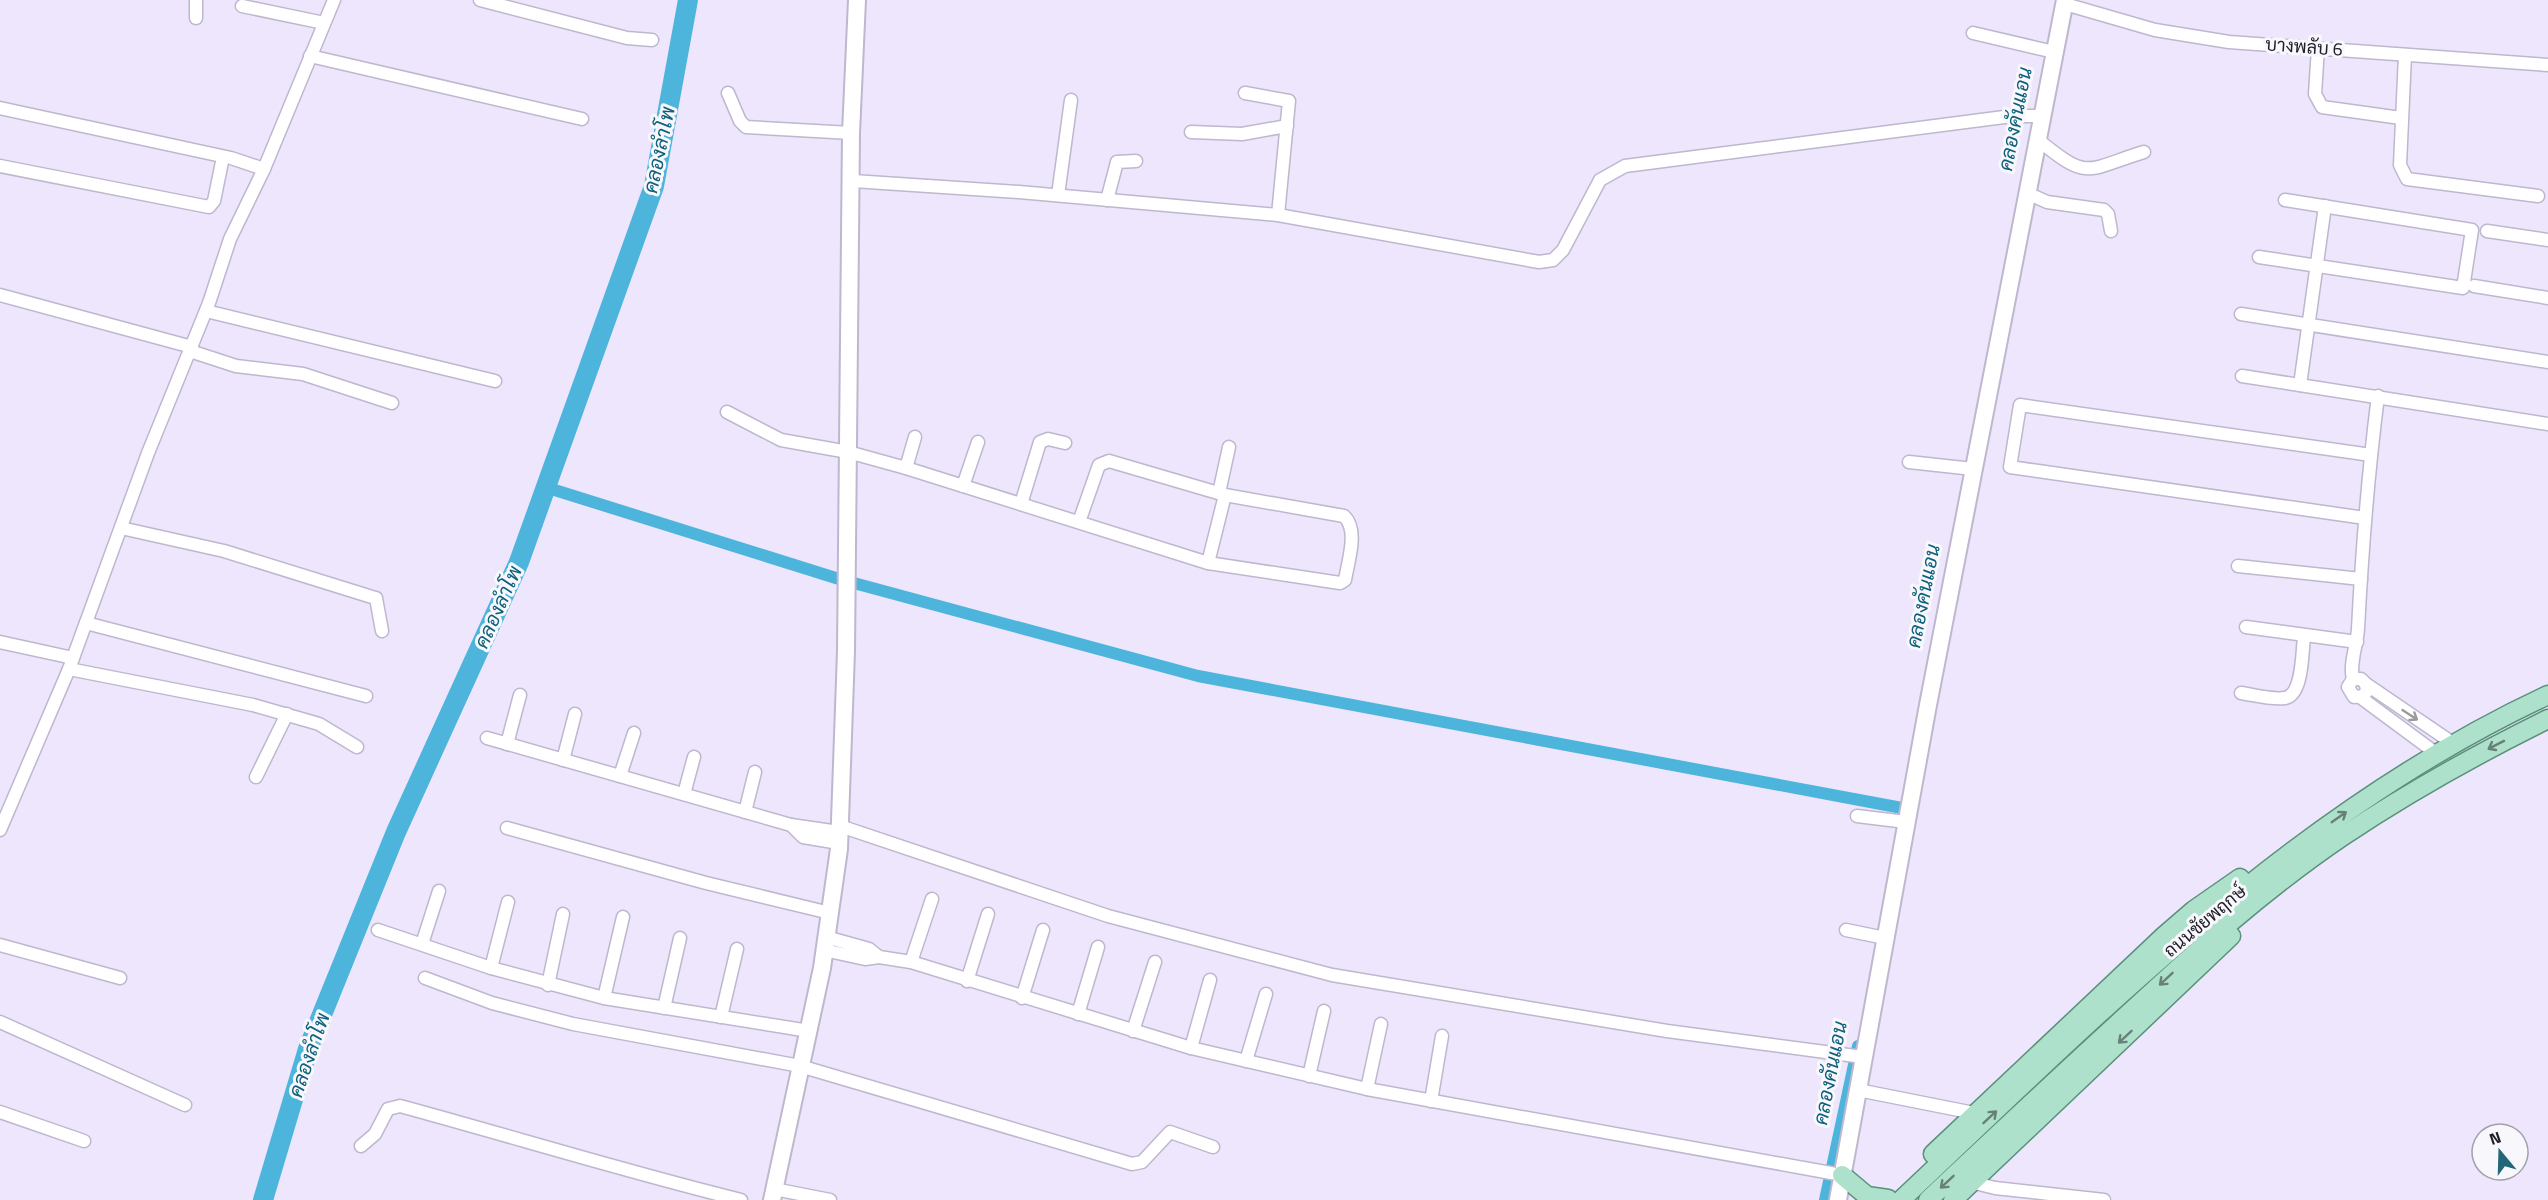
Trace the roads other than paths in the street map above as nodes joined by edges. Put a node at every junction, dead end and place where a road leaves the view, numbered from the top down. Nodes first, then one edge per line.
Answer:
1 (196, 0) edge
2 (334, 0) edge
3 (480, 0) edge
4 (856, 0) edge
5 (2065, 2) edge
6 (242, 6) dead end
7 (196, 18) dead end
8 (324, 23) junction
9 (1973, 33) dead end
10 (652, 40) dead end
11 (2318, 48) junction
12 (2052, 52) junction
13 (2405, 54) junction
14 (310, 56) junction
15 (2548, 65) edge
16 (728, 93) dead end
17 (1245, 93) dead end
18 (1071, 100) dead end
19 (0, 108) edge
20 (2040, 116) junction
21 (2401, 118) junction
22 (582, 119) dead end
23 (1287, 126) junction
24 (1191, 132) dead end
25 (851, 133) junction
26 (2037, 139) junction
27 (2144, 152) dead end
28 (223, 157) junction
29 (1136, 161) dead end
30 (0, 166) edge
31 (264, 169) junction
32 (853, 181) junction
33 (2027, 193) junction
34 (1058, 195) junction
35 (2538, 196) dead end
36 (1107, 200) junction
37 (2285, 200) dead end
38 (2325, 206) junction
39 (1278, 215) junction
40 (2111, 231) dead end
41 (2487, 231) dead end
42 (2548, 240) edge
43 (2259, 256) dead end
44 (2318, 265) junction
45 (2474, 286) dead end
46 (0, 295) edge
47 (2548, 298) edge
48 (206, 311) junction
49 (2241, 314) dead end
50 (2310, 325) junction
51 (191, 349) junction
52 (2548, 362) edge
53 (2242, 376) dead end
54 (495, 381) dead end
55 (2300, 385) junction
56 (2378, 396) junction
57 (392, 403) dead end
58 (727, 412) dead end
59 (2548, 424) edge
60 (915, 437) dead end
61 (978, 442) dead end
62 (1065, 443) dead end
63 (1229, 447) dead end
64 (848, 452) junction
65 (2371, 455) junction
66 (1909, 462) dead end
67 (906, 468) junction
68 (1971, 469) junction
69 (963, 486) junction
70 (1222, 494) junction
71 (1021, 504) junction
72 (2365, 518) junction
73 (1079, 522) junction
74 (121, 528) junction
75 (1208, 563) junction
76 (2238, 566) dead end
77 (2361, 579) junction
78 (86, 623) junction
79 (2246, 627) dead end
80 (382, 631) dead end
81 (2304, 637) junction
82 (0, 642) edge
83 (2357, 642) junction
84 (71, 664) junction
85 (2353, 679) junction
86 (2366, 684) junction
87 (2241, 693) dead end
88 (520, 695) dead end
89 (2547, 695) edge
90 (366, 696) dead end
91 (2360, 697) junction
92 (286, 714) junction
93 (575, 714) dead end
94 (2548, 719) edge
95 (634, 733) dead end
96 (487, 738) dead end
97 (507, 744) junction
98 (2454, 744) junction
99 (357, 747) dead end
100 (2437, 754) junction
101 (694, 757) dead end
102 (563, 760) junction
103 (755, 772) dead end
104 (620, 776) junction
105 (256, 777) dead end
106 (684, 794) junction
107 (745, 812) junction
108 (1857, 816) dead end
109 (1904, 821) junction
110 (507, 828) dead end
111 (0, 830) edge
112 (839, 834) junction
113 (2307, 840) junction
114 (2320, 853) junction
115 (439, 891) dead end
116 (932, 899) dead end
117 (508, 902) dead end
118 (830, 913) junction
119 (563, 914) dead end
120 (988, 914) dead end
121 (623, 917) dead end
122 (378, 930) dead end
123 (1043, 930) dead end
124 (1852, 931) dead end
125 (680, 938) dead end
126 (1882, 938) junction
127 (825, 943) junction
128 (422, 944) junction
129 (0, 945) edge
130 (1098, 946) dead end
131 (737, 949) dead end
132 (911, 962) junction
133 (1155, 962) dead end
134 (491, 968) junction
135 (120, 978) dead end
136 (425, 978) dead end
137 (1210, 980) dead end
138 (968, 981) junction
139 (548, 985) junction
140 (1266, 994) dead end
141 (604, 998) junction
142 (1022, 998) junction
143 (664, 1008) junction
144 (1324, 1011) dead end
145 (1078, 1014) junction
146 (721, 1017) junction
147 (0, 1022) edge
148 (1381, 1024) dead end
149 (809, 1031) junction
150 (1133, 1031) junction
151 (1442, 1036) dead end
152 (1191, 1048) junction
153 (1863, 1057) junction
154 (1246, 1061) junction
155 (800, 1066) junction
156 (1309, 1076) junction
157 (1367, 1089) junction
158 (1858, 1090) junction
159 (1431, 1101) junction
160 (185, 1105) dead end
161 (0, 1112) edge
162 (1974, 1113) junction
163 (84, 1141) dead end
164 (361, 1146) dead end
165 (1213, 1147) dead end
166 (1837, 1174) junction
167 (1971, 1182) junction
168 (773, 1195) edge
169 (741, 1200) edge
170 (830, 1200) edge
171 (1838, 1200) edge
172 (1892, 1200) edge
173 (1928, 1200) edge
174 (1953, 1200) edge
175 (2104, 1200) edge

1 - 7 street
2 - 8 street
3 - 10 street
4 - 25 street
5 - 11 street, บางพลับ 6
5 - 12 street
6 - 8 street
8 - 14 street
9 - 12 street
11 - 13 street, บางพลับ 6
11 - 21 street
12 - 20 street
13 - 15 street, บางพลับ 6
13 - 21 street
14 - 22 street
14 - 31 street
16 - 25 street
17 - 23 street
18 - 34 street
19 - 28 street
20 - 26 street
20 - 39 street
21 - 35 street
23 - 24 street
23 - 39 street
25 - 32 street
26 - 27 street
26 - 33 street
28 - 30 street
28 - 31 street
29 - 36 street
31 - 48 street
32 - 34 street
32 - 64 street
33 - 40 street
33 - 68 street
34 - 36 street
36 - 39 street
37 - 38 street
38 - 44 street
38 - 44 street
41 - 42 street
43 - 44 street
44 - 50 street
45 - 47 street
46 - 51 street
48 - 51 street
48 - 54 street
49 - 50 street
50 - 52 street
50 - 55 street
51 - 57 street
51 - 74 street
53 - 55 street
55 - 56 street
56 - 59 street
56 - 65 street
58 - 64 street
60 - 67 street
61 - 69 street
62 - 71 street
63 - 70 street
64 - 67 street
64 - 112 street
65 - 72 street
65 - 72 street
66 - 68 street
67 - 69 street
68 - 109 street
69 - 71 street
70 - 73 street
70 - 75 street
70 - 75 street
71 - 73 street
72 - 77 street
73 - 75 street
74 - 78 street
74 - 80 street
76 - 77 street
77 - 83 street
78 - 84 street
78 - 90 street
79 - 81 street
81 - 83 street
81 - 87 street
82 - 84 street
83 - 85 street
84 - 92 street
84 - 111 street
85 - 86 street
85 - 91 street
86 - 91 street
86 -> 98 street
88 - 97 street
89 - 98 main road, ถนนชัยพฤกษ์
91 - 100 street
92 - 99 street
92 - 105 street
93 - 102 street
94 -> 114 main road, ถนนชัยพฤกษ์
95 - 104 street
96 - 97 street
97 - 102 street
98 - 100 main road, ถนนชัยพฤกษ์
113 -> 100 main road, ถนนชัยพฤกษ์
101 - 106 street
102 - 104 street
103 - 107 street
104 - 106 street
106 - 107 street
107 - 112 street
108 - 109 street
109 - 126 street
110 - 118 street
112 - 118 street
112 - 153 street
113 - 162 main road
172 -> 113 main road, ถนนชัยพฤกษ์
114 -> 167 main road
114 -> 173 main road, ถนนชัยพฤกษ์
115 - 128 street
116 - 132 street
117 - 134 street
118 - 127 street
119 - 139 street
120 - 138 street
121 - 141 street
122 - 128 street
123 - 142 street
124 - 126 street
125 - 143 street
126 - 153 street
127 - 132 street
127 - 149 street
128 - 134 street
129 - 135 street
130 - 145 street
131 - 146 street
132 - 138 street
133 - 150 street
134 - 139 street
136 - 155 street
137 - 152 street
138 - 142 street
139 - 141 street
140 - 154 street
141 - 143 street
142 - 145 street
143 - 146 street
144 - 156 street
145 - 150 street
146 - 149 street
147 - 160 street
148 - 157 street
149 - 155 street
150 - 152 street
151 - 159 street
152 - 154 street
153 - 158 street
154 - 156 street
155 - 165 street
155 - 168 street
156 - 157 street
157 - 159 street
158 - 162 street
158 - 166 street
159 - 166 street
161 - 163 street
162 - 172 main road
164 - 169 street
166 - 171 street
166 - 172 main road
167 - 174 main road
167 - 175 street
168 - 170 street

